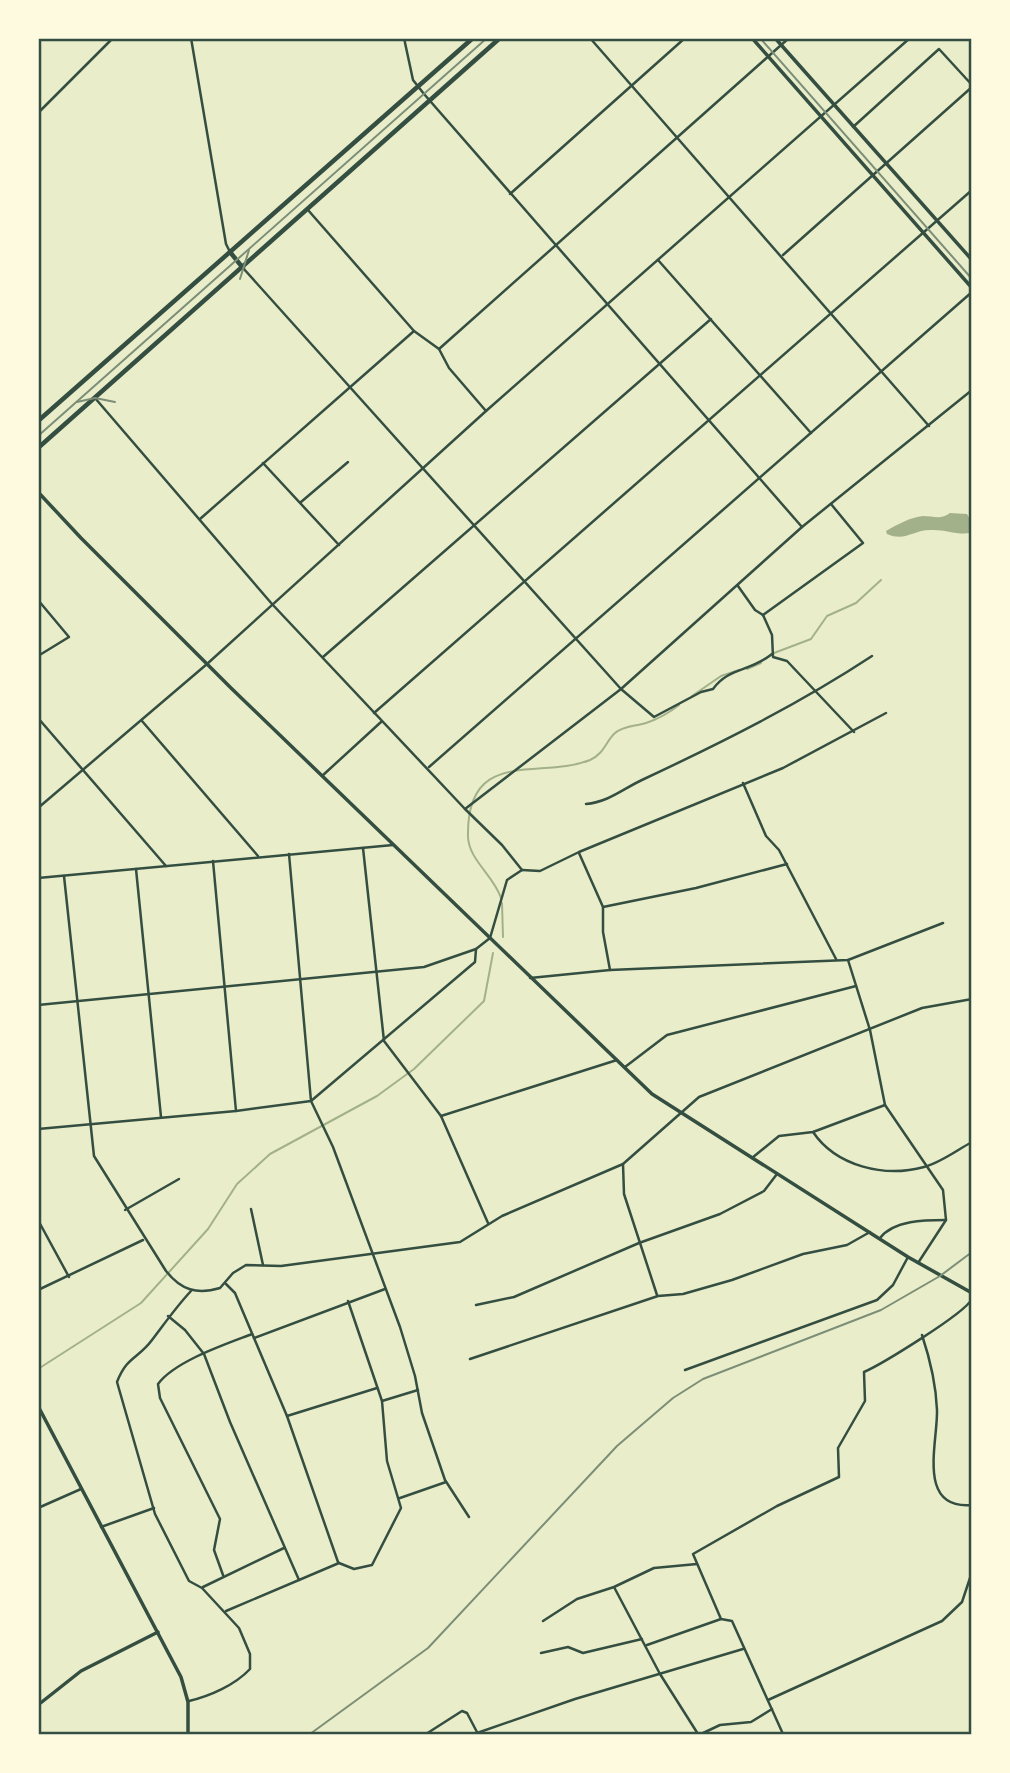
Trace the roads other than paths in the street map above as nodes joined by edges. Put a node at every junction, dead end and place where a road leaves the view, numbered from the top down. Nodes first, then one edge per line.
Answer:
1 (113, 38) edge
2 (191, 38) edge
3 (404, 38) edge
4 (473, 38) edge
5 (500, 38) edge
6 (590, 38) edge
7 (685, 38) edge
8 (752, 38) edge
9 (775, 38) edge
10 (789, 38) edge
11 (911, 38) edge
12 (782, 46) junction
13 (769, 57) junction
14 (631, 86) junction
15 (971, 86) edge
16 (418, 87) junction
17 (431, 101) junction
18 (834, 106) junction
19 (38, 113) edge
20 (822, 116) junction
21 (853, 127) junction
22 (678, 138) junction
23 (886, 164) junction
24 (873, 176) junction
25 (971, 190) edge
26 (510, 194) junction
27 (728, 198) junction
28 (308, 209) junction
29 (936, 221) junction
30 (923, 232) junction
31 (557, 247) junction
32 (230, 253) junction
33 (782, 256) junction
34 (658, 260) junction
35 (971, 260) edge
36 (243, 268) junction
37 (971, 290) edge
38 (606, 305) junction
39 (831, 311) junction
40 (710, 319) junction
41 (414, 331) junction
42 (439, 349) junction
43 (659, 365) junction
44 (882, 371) junction
45 (760, 375) junction
46 (350, 386) junction
47 (971, 390) edge
48 (95, 398) junction
49 (486, 411) junction
50 (38, 421) edge
51 (708, 421) junction
52 (929, 426) junction
53 (811, 433) junction
54 (38, 448) edge
55 (348, 461) dead end
56 (263, 463) junction
57 (424, 467) junction
58 (760, 478) junction
59 (38, 492) edge
60 (301, 502) junction
61 (831, 504) junction
62 (200, 519) junction
63 (475, 525) junction
64 (802, 527) junction
65 (339, 545) junction
66 (525, 581) junction
67 (737, 585) junction
68 (38, 600) edge
69 (272, 604) junction
70 (763, 615) junction
71 (574, 637) junction
72 (772, 654) junction
73 (38, 656) edge
74 (872, 656) dead end
75 (323, 657) junction
76 (207, 664) junction
77 (621, 689) junction
78 (817, 692) junction
79 (886, 713) dead end
80 (373, 714) junction
81 (38, 718) edge
82 (142, 721) junction
83 (381, 722) junction
84 (854, 732) junction
85 (428, 768) junction
86 (84, 770) junction
87 (322, 776) junction
88 (743, 783) junction
89 (586, 804) dead end
90 (38, 808) edge
91 (465, 809) junction
92 (393, 845) junction
93 (363, 848) junction
94 (579, 852) junction
95 (289, 854) junction
96 (258, 857) junction
97 (213, 862) junction
98 (787, 864) junction
99 (166, 866) junction
100 (136, 869) junction
101 (522, 870) junction
102 (64, 876) junction
103 (38, 878) edge
104 (603, 907) junction
105 (943, 923) dead end
106 (490, 938) junction
107 (477, 949) junction
108 (836, 960) junction
109 (848, 960) junction
110 (610, 970) junction
111 (375, 972) junction
112 (530, 978) junction
113 (301, 980) junction
114 (225, 986) junction
115 (856, 986) junction
116 (148, 994) junction
117 (971, 999) edge
118 (77, 1002) junction
119 (38, 1005) edge
120 (870, 1030) junction
121 (384, 1041) junction
122 (617, 1060) junction
123 (624, 1068) junction
124 (311, 1101) junction
125 (885, 1105) junction
126 (236, 1111) junction
127 (680, 1114) junction
128 (161, 1116) junction
129 (441, 1116) junction
130 (90, 1125) junction
131 (38, 1129) edge
132 (813, 1132) junction
133 (971, 1142) edge
134 (752, 1158) junction
135 (623, 1164) junction
136 (925, 1167) junction
137 (777, 1174) junction
138 (179, 1179) dead end
139 (251, 1209) dead end
140 (125, 1210) junction
141 (38, 1220) edge
142 (946, 1220) junction
143 (488, 1223) junction
144 (870, 1233) junction
145 (144, 1239) junction
146 (880, 1239) junction
147 (639, 1243) junction
148 (373, 1254) junction
149 (908, 1257) junction
150 (918, 1263) junction
151 (263, 1265) junction
152 (69, 1277) junction
153 (226, 1284) junction
154 (386, 1289) junction
155 (38, 1290) edge
156 (191, 1291) junction
157 (971, 1293) edge
158 (658, 1296) junction
159 (971, 1299) edge
160 (348, 1301) junction
161 (476, 1305) dead end
162 (167, 1316) junction
163 (922, 1335) junction
164 (253, 1336) junction
165 (204, 1354) junction
166 (470, 1360) dead end
167 (685, 1370) dead end
168 (377, 1388) junction
169 (418, 1390) junction
170 (382, 1401) junction
171 (38, 1406) edge
172 (287, 1416) junction
173 (446, 1482) junction
174 (80, 1489) junction
175 (400, 1498) junction
176 (971, 1505) edge
177 (38, 1508) edge
178 (153, 1508) junction
179 (469, 1517) dead end
180 (101, 1527) junction
181 (284, 1548) junction
182 (339, 1563) junction
183 (697, 1564) junction
184 (971, 1572) edge
185 (223, 1575) junction
186 (299, 1580) junction
187 (614, 1587) junction
188 (202, 1588) junction
189 (224, 1611) junction
190 (721, 1619) junction
191 (542, 1621) dead end
192 (158, 1632) junction
193 (642, 1639) junction
194 (647, 1645) junction
195 (744, 1649) junction
196 (541, 1653) dead end
197 (660, 1674) junction
198 (768, 1700) junction
199 (188, 1702) junction
200 (38, 1705) edge
201 (772, 1709) junction
202 (188, 1734) edge
203 (426, 1734) edge
204 (477, 1734) edge
205 (700, 1734) edge
206 (783, 1734) edge

1 - 19 street
2 - 32 street
3 - 16 street
4 - 16 main road
5 - 17 main road
6 - 14 street
7 - 14 street
8 - 13 street
9 - 12 street
10 - 12 street
11 - 18 street
12 - 13 street
12 - 18 street
13 - 20 street
13 - 22 street
14 - 22 street
14 - 26 street
15 - 21 street
15 - 23 street
16 - 17 street
16 - 32 main road
17 - 26 street
17 - 28 main road
18 - 20 street
18 - 21 street
20 - 24 street
20 - 27 street
21 - 23 street
22 - 27 street
22 - 31 street
23 - 24 street
23 - 29 street
24 - 30 street
24 - 33 street
25 - 29 street
26 - 31 street
27 - 33 street
27 - 34 street
28 - 36 main road
28 - 41 street
29 - 30 street
29 - 35 street
30 - 37 street
30 - 39 street
31 - 38 street
31 - 42 street
32 - 36 main road
32 - 50 main road
33 - 39 street
34 - 38 street
34 - 40 street
36 - 46 street
36 - 48 main road
37 - 44 street
38 - 43 street
38 - 49 street
39 - 44 street
39 - 45 street
40 - 43 street
40 - 45 street
41 - 42 street
41 - 46 street
42 - 49 street
43 - 51 street
43 - 63 street
44 - 52 street
44 - 53 street
45 - 51 street
45 - 53 street
46 - 56 street
46 - 57 street
47 - 52 street
48 - 54 main road
48 - 62 street
49 - 57 street
51 - 58 street
51 - 66 street
52 - 61 street
53 - 58 street
55 - 60 street
56 - 60 street
56 - 62 street
57 - 63 street
57 - 65 street
58 - 64 street
58 - 71 street
59 - 76 street
60 - 65 street
61 - 64 street
61 - 70 street
62 - 69 street
63 - 66 street
63 - 75 street
64 - 67 street
65 - 69 street
66 - 71 street
66 - 80 street
67 - 70 street
67 - 77 street
68 - 73 street
69 - 75 street
69 - 76 street
70 - 72 street
71 - 77 street
71 - 85 street
72 - 77 street
72 - 78 street
74 - 78 street
75 - 80 street
76 - 82 street
76 - 87 street
77 - 91 street
78 - 84 street
78 - 89 street
79 - 84 street
80 - 83 street
81 - 86 street
82 - 86 street
82 - 96 street
83 - 85 street
83 - 87 street
84 - 88 street
85 - 91 street
86 - 90 street
86 - 99 street
87 - 92 street
88 - 94 street
88 - 98 street
91 - 101 street
92 - 93 street
92 - 106 street
93 - 95 street
93 - 111 street
94 - 101 street
94 - 104 street
95 - 96 street
95 - 113 street
96 - 97 street
97 - 99 street
97 - 114 street
98 - 104 street
98 - 108 street
99 - 100 street
100 - 102 street
100 - 116 street
101 - 106 street
102 - 103 street
102 - 118 street
104 - 110 street
105 - 109 street
106 - 107 street
106 - 112 street
107 - 111 street
107 - 121 street
108 - 109 street
108 - 110 street
109 - 115 street
110 - 112 street
111 - 113 street
111 - 121 street
112 - 122 street
113 - 114 street
113 - 124 street
114 - 116 street
114 - 126 street
115 - 120 street
115 - 123 street
116 - 118 street
116 - 128 street
117 - 120 street
118 - 119 street
118 - 130 street
120 - 125 street
120 - 127 street
121 - 124 street
121 - 129 street
122 - 123 street
122 - 129 street
123 - 127 street
124 - 126 street
124 - 148 street
125 - 132 street
125 - 136 street
126 - 128 street
127 - 134 street
127 - 135 street
128 - 130 street
129 - 143 street
130 - 131 street
130 - 140 street
132 - 134 street
132 - 136 street
133 - 136 street
134 - 137 street
135 - 143 street
135 - 147 street
136 - 142 street
137 - 144 street
137 - 147 street
138 - 140 street
139 - 151 street
140 - 145 street
141 - 152 street
142 - 146 street
142 - 150 street
143 - 148 street
144 - 146 street
144 - 158 street
145 - 152 street
145 - 156 street
146 - 149 street
147 - 158 street
147 - 161 street
148 - 151 street
148 - 154 street
149 - 150 street
149 - 167 street
150 - 157 street
151 - 153 street
152 - 155 street
153 - 156 street
153 - 164 street
154 - 160 street
154 - 169 street
156 - 162 street
158 - 166 street
159 - 163 street
160 - 164 street
160 - 168 street
162 - 165 street
162 - 178 street
163 - 176 street
163 - 183 street
164 - 165 street
164 - 172 street
165 - 181 street
165 - 185 street
168 - 170 street
168 - 172 street
169 - 170 street
169 - 173 street
170 - 175 street
171 - 174 street
172 - 182 street
173 - 175 street
173 - 179 street
174 - 177 street
174 - 180 street
175 - 182 street
178 - 180 street
178 - 188 street
180 - 192 street
181 - 185 street
181 - 186 street
182 - 186 street
183 - 187 street
183 - 190 street
184 - 198 street
185 - 188 street
186 - 189 street
187 - 191 street
187 - 193 street
188 - 189 street
189 - 199 street
190 - 194 street
190 - 195 street
192 - 199 street
192 - 200 street
193 - 194 street
193 - 196 street
194 - 197 street
195 - 197 street
195 - 198 street
197 - 204 street
197 - 205 street
198 - 201 street
199 - 202 street
201 - 205 street
201 - 206 street
203 - 204 street

